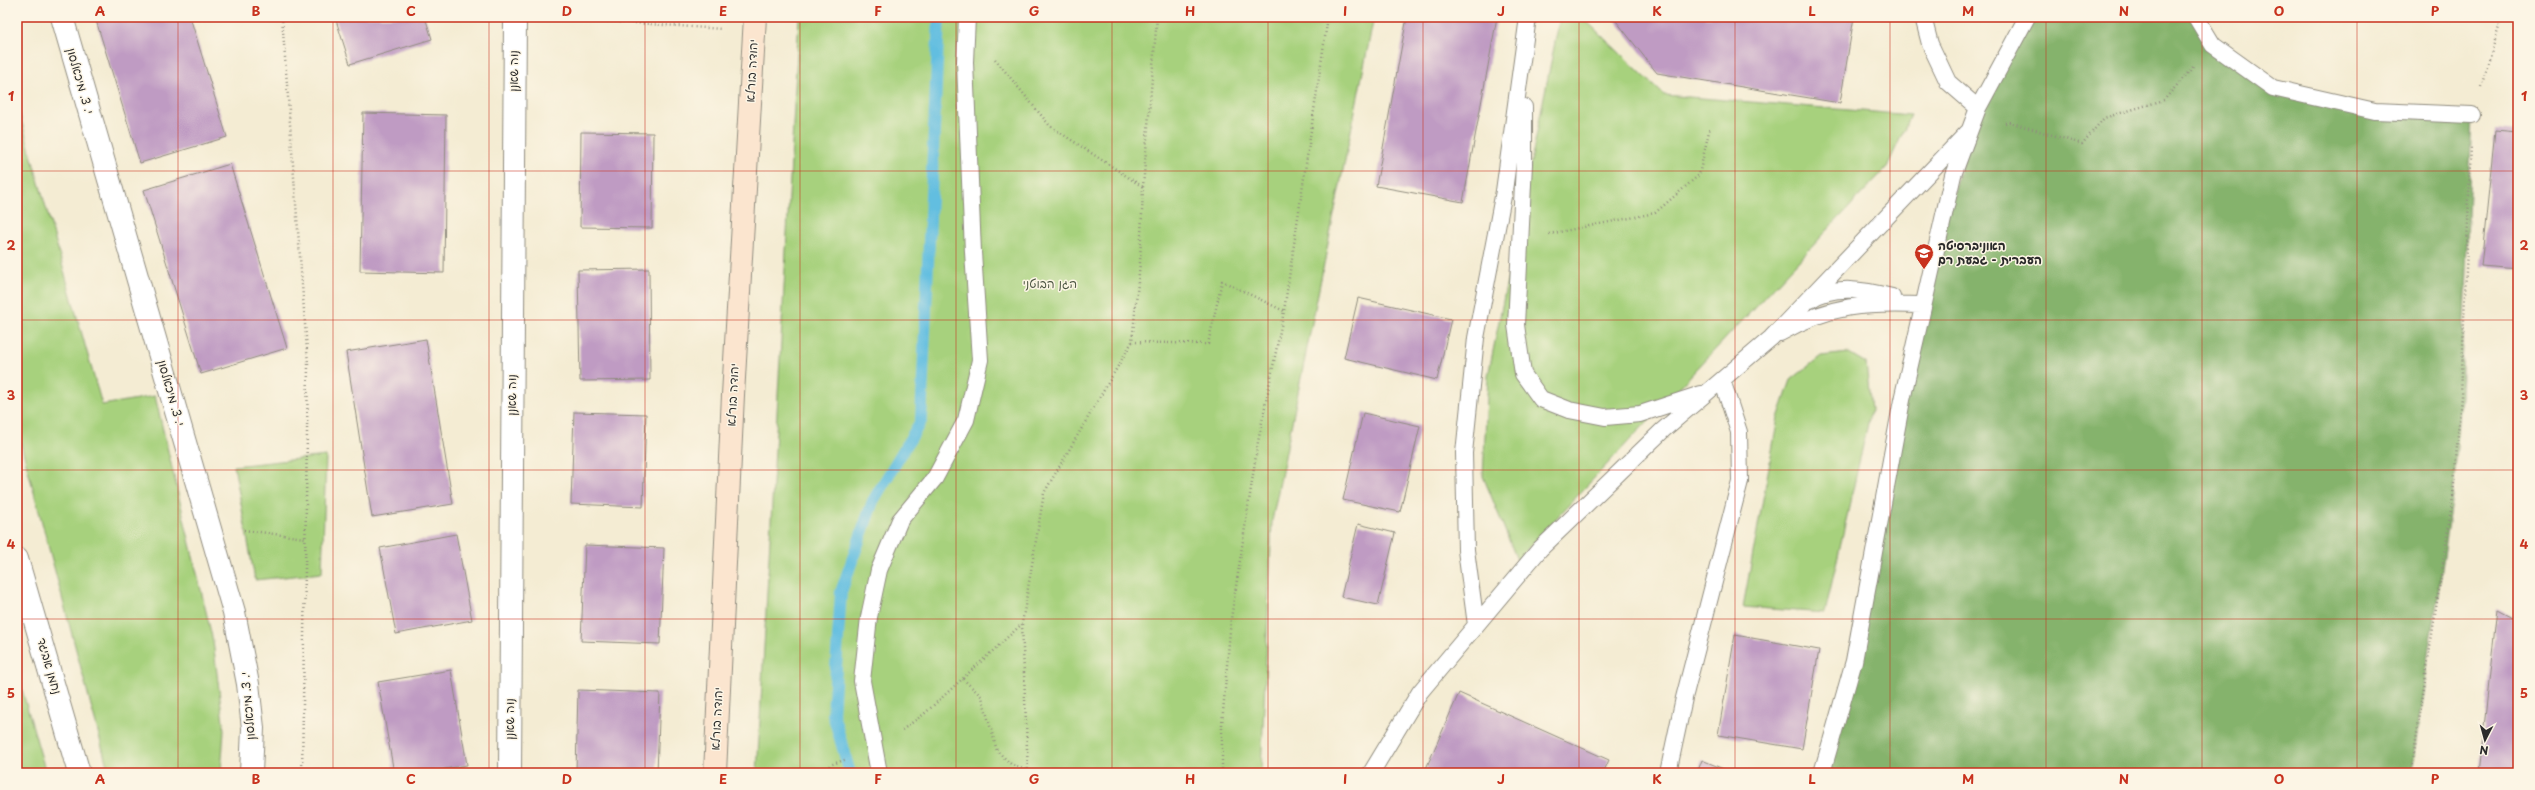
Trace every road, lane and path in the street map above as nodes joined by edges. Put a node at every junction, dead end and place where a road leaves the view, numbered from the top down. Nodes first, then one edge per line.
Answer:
1 (62, 17) edge
2 (282, 17) edge
3 (515, 17) edge
4 (547, 17) edge
5 (1157, 17) edge
6 (1328, 17) edge
7 (1528, 17) edge
8 (1924, 17) edge
9 (2027, 17) edge
10 (2196, 17) edge
11 (2502, 17) edge
12 (967, 21) edge
13 (754, 24) edge
14 (2213, 45) junction
15 (1524, 47) junction
16 (1978, 108) junction
17 (2472, 115) junction
18 (1710, 127) dead end
19 (1968, 132) junction
20 (1143, 187) junction
21 (1521, 240) junction
22 (1922, 305) junction
23 (1797, 308) junction
24 (1284, 311) junction
25 (1771, 338) junction
26 (1132, 342) junction
27 (1722, 380) junction
28 (1708, 392) junction
29 (238, 526) dead end
30 (305, 538) junction
31 (17, 559) edge
32 (1022, 624) junction
33 (1476, 625) junction
34 (963, 679) junction
35 (874, 749) junction
36 (830, 765) dead end
37 (1028, 771) edge
38 (79, 773) edge
39 (251, 773) edge
40 (302, 773) edge
41 (510, 773) edge
42 (715, 773) edge
43 (825, 773) edge
44 (879, 773) edge
45 (1222, 773) edge
46 (1371, 773) edge
47 (1668, 773) edge
48 (1822, 773) edge
49 (2411, 773) edge

1 - 39 street, י. צ. מיכאלסון
2 - 30 path
3 - 41 street, נוה שאנן
4 - 13 path
5 - 20 path
6 - 24 path
7 - 15 lane
8 - 16 lane
9 - 16 lane
10 - 14 lane
11 - 17 path
12 - 20 path
12 - 35 lane
13 - 42 street, יהודה בורלא
14 - 17 lane
14 - 19 path
15 - 21 lane
15 - 33 lane
16 - 19 lane
17 - 49 path
18 - 21 path
19 - 22 lane
19 - 23 lane
20 - 26 path
21 - 28 lane
22 - 23 lane
22 - 25 lane
22 - 48 lane
23 - 25 lane
24 - 26 path
24 - 45 path
25 - 27 lane
26 - 32 path
27 - 28 lane
27 - 47 lane
28 - 33 lane
29 - 30 path
30 - 40 path
31 - 38 street, נחמן אביגד
32 - 34 path
32 - 37 path
33 - 46 lane
34 - 35 path
34 - 37 path
35 - 44 lane
36 - 43 path

